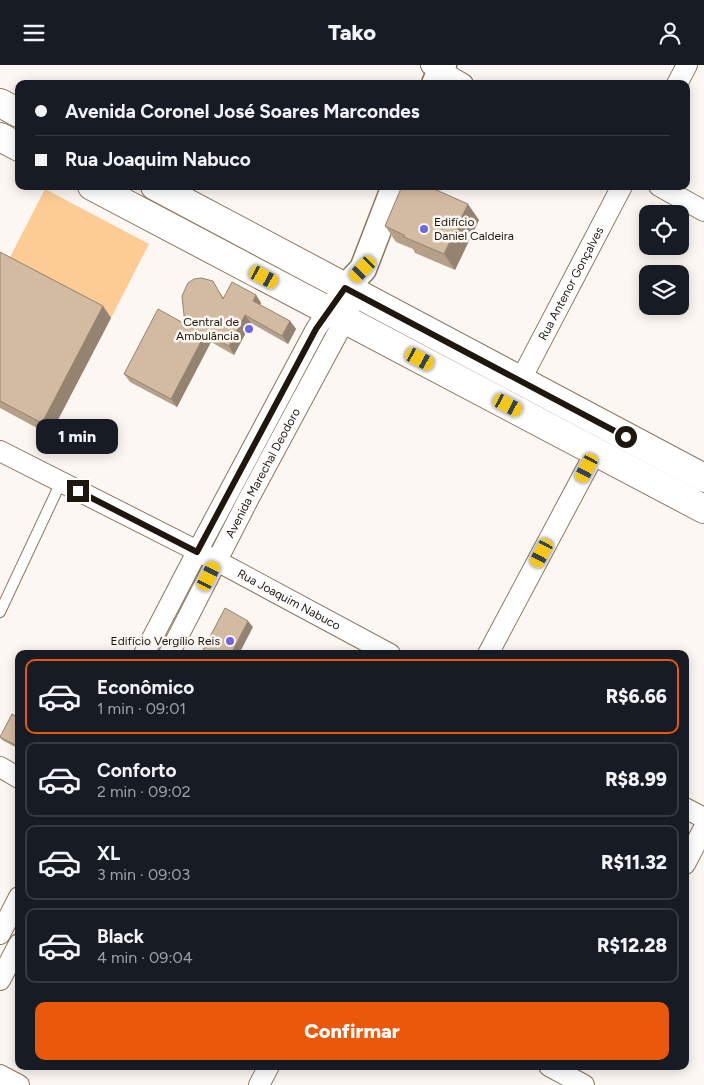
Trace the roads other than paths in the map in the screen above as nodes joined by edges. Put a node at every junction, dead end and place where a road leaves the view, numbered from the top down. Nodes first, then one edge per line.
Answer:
1 (687, 65) edge
2 (437, 71) edge
3 (456, 80) edge
4 (679, 80) edge
5 (0, 103) edge
6 (15, 111) edge
7 (0, 137) edge
8 (15, 145) edge
9 (102, 190) edge
10 (162, 190) edge
11 (393, 190) edge
12 (620, 190) edge
13 (666, 190) edge
14 (704, 211) edge
15 (350, 290) junction
16 (337, 314) junction
17 (520, 381) junction
18 (626, 437) junction
19 (0, 451) edge
20 (605, 456) junction
21 (704, 478) edge
22 (61, 482) junction
23 (704, 509) edge
24 (197, 552) junction
25 (216, 561) junction
26 (0, 613) edge
27 (146, 650) edge
28 (171, 650) edge
29 (383, 650) edge
30 (490, 650) edge
31 (0, 767) edge
32 (15, 776) edge
33 (689, 810) edge
34 (704, 818) edge
35 (704, 828) edge
36 (689, 856) edge
37 (15, 905) edge
38 (0, 934) edge
39 (15, 952) edge
40 (0, 980) edge
41 (267, 1070) edge
42 (557, 1070) edge
43 (0, 1075) edge
44 (575, 1079) edge
45 (19, 1085) edge
46 (259, 1085) edge

1 - 4 street
2 - 3 street
5 - 6 main road
7 - 8 main road
9 - 16 main road
10 - 15 main road
11 - 15 street
12 - 17 street, Rua Antenor Gonçalves
13 - 14 street
15 - 16 street, Avenida Marechal Deodoro
15 - 17 main road
16 - 20 main road
16 - 24 street, Avenida Marechal Deodoro
16 - 25 street, Avenida Marechal Deodoro
17 - 18 main road
18 - 20 main road
18 - 21 main road
19 - 22 street, Rua Joaquim Nabuco
20 - 23 main road
20 - 30 street
22 - 24 street, Rua Joaquim Nabuco
22 - 26 lane
24 - 25 street, Rua Joaquim Nabuco
24 - 27 street, Avenida Marechal Deodoro
25 - 28 street, Avenida Marechal Deodoro
25 - 29 street, Rua Joaquim Nabuco
31 - 32 street
33 - 34 street
35 - 36 street
37 - 38 street
39 - 40 street
41 - 46 street
42 - 44 street
43 - 45 street

